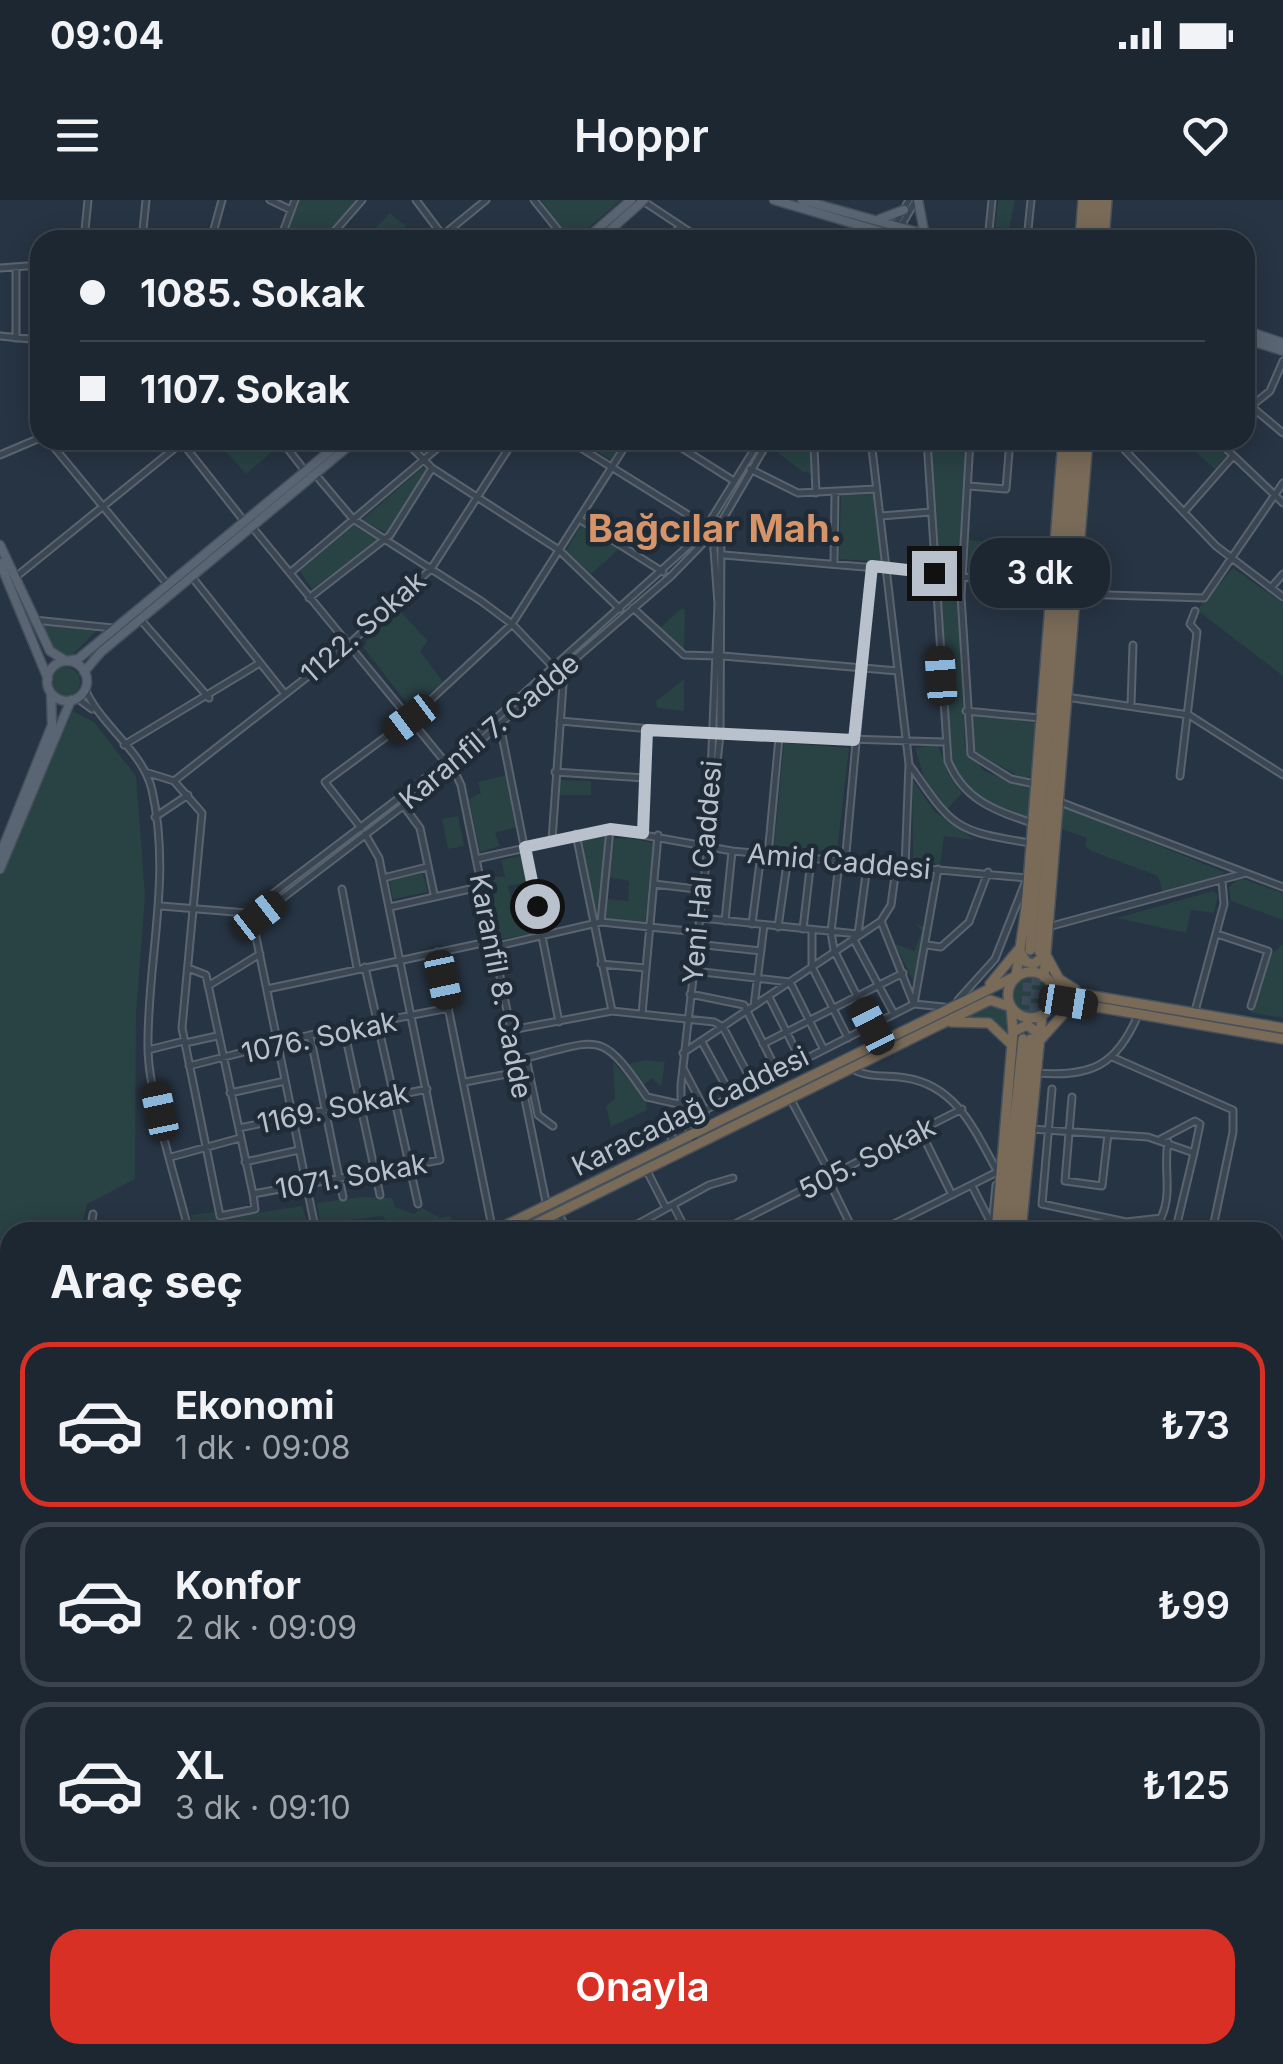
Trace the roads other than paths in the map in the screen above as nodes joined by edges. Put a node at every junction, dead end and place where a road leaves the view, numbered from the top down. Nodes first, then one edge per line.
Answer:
1 (88, 200) edge
2 (146, 200) edge
3 (222, 200) edge
4 (270, 200) edge
5 (295, 200) edge
6 (362, 200) edge
7 (416, 200) edge
8 (486, 200) edge
9 (534, 200) edge
10 (631, 200) edge
11 (774, 200) edge
12 (802, 200) edge
13 (914, 200) edge
14 (992, 200) edge
15 (1031, 200) edge
16 (1083, 200) edge
17 (1092, 200) edge
18 (1104, 200) edge
19 (643, 201) edge
20 (292, 210) junction
21 (904, 210) junction
22 (871, 224) junction
23 (895, 225) junction
24 (682, 226) junction
25 (85, 230) edge
26 (143, 230) edge
27 (214, 230) edge
28 (284, 230) edge
29 (337, 230) edge
30 (437, 230) edge
31 (451, 230) edge
32 (558, 230) edge
33 (596, 230) edge
34 (611, 230) edge
35 (677, 230) edge
36 (688, 230) edge
37 (878, 230) edge
38 (892, 230) edge
39 (913, 230) edge
40 (924, 230) edge
41 (989, 230) edge
42 (1028, 230) edge
43 (1081, 230) edge
44 (1089, 230) edge
45 (1098, 230) edge
46 (1104, 230) edge
47 (30, 265) edge
48 (16, 267) junction
49 (0, 268) edge
50 (1255, 333) edge
51 (0, 336) edge
52 (16, 338) junction
53 (30, 339) edge
54 (1255, 342) edge
55 (1283, 342) edge
56 (1283, 351) edge
57 (1283, 361) edge
58 (1255, 403) edge
59 (1255, 409) edge
60 (1283, 433) edge
61 (30, 442) edge
62 (56, 450) edge
63 (171, 450) edge
64 (189, 450) edge
65 (289, 450) edge
66 (331, 450) edge
67 (344, 450) edge
68 (414, 450) edge
69 (437, 450) edge
70 (508, 450) edge
71 (583, 450) edge
72 (623, 450) edge
73 (684, 450) edge
74 (754, 450) edge
75 (763, 450) edge
76 (814, 450) edge
77 (872, 450) edge
78 (928, 450) edge
79 (970, 450) edge
80 (1009, 450) edge
81 (1062, 450) edge
82 (1070, 450) edge
83 (1079, 450) edge
84 (1087, 450) edge
85 (1128, 450) edge
86 (1227, 450) edge
87 (0, 455) edge
88 (1233, 456) junction
89 (426, 462) junction
90 (432, 468) junction
91 (611, 468) junction
92 (750, 470) junction
93 (305, 471) junction
94 (316, 474) junction
95 (734, 482) junction
96 (1283, 483) edge
97 (968, 486) junction
98 (878, 489) junction
99 (834, 492) junction
100 (816, 493) junction
101 (1275, 496) junction
102 (477, 498) junction
103 (1283, 503) edge
104 (102, 509) junction
105 (931, 512) junction
106 (1184, 512) junction
107 (881, 516) junction
108 (578, 518) junction
109 (352, 519) junction
110 (244, 521) junction
111 (721, 526) junction
112 (1064, 526) junction
113 (253, 528) junction
114 (1080, 529) junction
115 (709, 530) junction
116 (384, 539) junction
117 (0, 545) edge
118 (701, 549) junction
119 (559, 550) junction
120 (1054, 550) junction
121 (721, 555) junction
122 (1231, 559) junction
123 (0, 563) edge
124 (834, 563) junction
125 (872, 566) junction
126 (889, 567) junction
127 (431, 569) junction
128 (290, 572) junction
129 (663, 572) junction
130 (1070, 572) junction
131 (934, 573) junction
132 (1283, 574) edge
133 (961, 576) junction
134 (192, 577) junction
135 (14, 578) junction
136 (167, 584) junction
137 (1271, 588) junction
138 (1050, 591) junction
139 (1076, 594) junction
140 (309, 598) junction
141 (1283, 598) edge
142 (633, 608) junction
143 (620, 609) junction
144 (1195, 611) dead end
145 (140, 619) junction
146 (32, 620) junction
147 (512, 624) junction
148 (116, 628) junction
149 (348, 645) junction
150 (1133, 645) dead end
151 (720, 656) junction
152 (66, 661) junction
153 (258, 664) junction
154 (554, 668) junction
155 (862, 668) junction
156 (564, 670) junction
157 (898, 671) junction
158 (84, 672) junction
159 (48, 680) junction
160 (85, 690) junction
161 (51, 693) junction
162 (285, 694) junction
163 (1066, 697) junction
164 (209, 698) junction
165 (74, 699) junction
166 (1132, 705) junction
167 (966, 710) junction
168 (98, 714) junction
169 (1189, 714) junction
170 (1040, 718) junction
171 (410, 719) junction
172 (560, 721) junction
173 (500, 725) junction
174 (647, 730) junction
175 (1055, 731) junction
176 (717, 734) junction
177 (779, 738) junction
178 (1039, 739) junction
179 (854, 740) junction
180 (943, 742) junction
181 (1062, 743) junction
182 (907, 744) junction
183 (124, 746) junction
184 (449, 764) junction
185 (909, 764) junction
186 (1044, 764) junction
187 (144, 772) junction
188 (556, 772) junction
189 (1283, 775) edge
190 (1180, 776) dead end
191 (645, 778) junction
192 (174, 781) junction
193 (1036, 784) junction
194 (188, 795) junction
195 (1057, 802) junction
196 (402, 804) junction
197 (155, 818) junction
198 (1032, 824) junction
199 (610, 829) junction
200 (363, 831) junction
201 (643, 833) junction
202 (576, 834) junction
203 (658, 835) junction
204 (552, 840) junction
205 (707, 843) junction
206 (1030, 843) junction
207 (525, 847) junction
208 (732, 851) junction
209 (765, 854) junction
210 (0, 855) edge
211 (788, 858) junction
212 (476, 859) junction
213 (811, 860) junction
214 (842, 864) junction
215 (868, 866) junction
216 (428, 868) junction
217 (896, 868) junction
218 (905, 868) junction
219 (0, 869) edge
220 (938, 870) junction
221 (988, 872) junction
222 (1246, 874) junction
223 (383, 878) junction
224 (1027, 878) junction
225 (1222, 881) junction
226 (654, 884) junction
227 (481, 886) junction
228 (1283, 888) edge
229 (342, 889) dead end
230 (704, 890) junction
231 (434, 894) junction
232 (162, 906) junction
233 (390, 907) junction
234 (192, 910) junction
235 (250, 911) junction
236 (700, 918) junction
237 (256, 919) junction
238 (725, 921) junction
239 (880, 921) junction
240 (601, 922) junction
241 (593, 924) junction
242 (752, 924) junction
243 (764, 925) junction
244 (651, 927) junction
245 (778, 927) junction
246 (1048, 927) junction
247 (803, 928) junction
248 (812, 930) junction
249 (698, 932) junction
250 (831, 932) junction
251 (1216, 934) junction
252 (543, 935) junction
253 (856, 936) junction
254 (1022, 938) junction
255 (492, 944) junction
256 (696, 944) junction
257 (927, 945) junction
258 (834, 950) junction
259 (761, 951) junction
260 (437, 952) junction
261 (1036, 952) junction
262 (260, 954) junction
263 (400, 959) junction
264 (601, 964) junction
265 (812, 967) junction
266 (188, 968) junction
267 (361, 968) junction
268 (646, 968) junction
269 (694, 970) junction
270 (902, 973) junction
271 (758, 976) junction
272 (1016, 976) junction
273 (1047, 980) junction
274 (790, 982) junction
275 (880, 985) junction
276 (208, 986) junction
277 (267, 989) junction
278 (690, 994) junction
279 (857, 996) junction
280 (769, 997) junction
281 (972, 998) junction
282 (1092, 1001) junction
283 (914, 1004) junction
284 (1251, 1006) dead end
285 (1012, 1007) junction
286 (449, 1008) junction
287 (834, 1008) junction
288 (950, 1008) junction
289 (751, 1009) junction
290 (612, 1011) junction
291 (1046, 1011) junction
292 (1195, 1012) junction
293 (642, 1014) junction
294 (894, 1014) junction
295 (1138, 1015) junction
296 (412, 1016) junction
297 (687, 1020) junction
298 (809, 1020) junction
299 (558, 1022) junction
300 (948, 1022) junction
301 (378, 1024) junction
302 (872, 1026) junction
303 (722, 1027) junction
304 (1283, 1028) edge
305 (344, 1029) junction
306 (511, 1030) junction
307 (785, 1032) junction
308 (1013, 1032) junction
309 (310, 1035) junction
310 (217, 1036) junction
311 (848, 1038) junction
312 (1032, 1040) junction
313 (1283, 1040) edge
314 (184, 1042) junction
315 (702, 1042) junction
316 (276, 1044) junction
317 (763, 1044) junction
318 (147, 1050) junction
319 (824, 1050) junction
320 (1013, 1051) junction
321 (683, 1053) junction
322 (223, 1058) junction
323 (515, 1058) junction
324 (526, 1058) junction
325 (1112, 1058) junction
326 (801, 1062) junction
327 (190, 1066) junction
328 (682, 1067) junction
329 (853, 1069) junction
330 (518, 1072) junction
331 (1036, 1073) junction
332 (778, 1074) junction
333 (285, 1080) junction
334 (465, 1082) junction
335 (754, 1086) junction
336 (428, 1089) junction
337 (1052, 1089) dead end
338 (230, 1093) junction
339 (395, 1094) junction
340 (732, 1097) junction
341 (1072, 1097) dead end
342 (790, 1098) junction
343 (362, 1103) junction
344 (681, 1107) junction
345 (327, 1108) junction
346 (962, 1109) junction
347 (705, 1110) junction
348 (293, 1117) junction
349 (552, 1126) dead end
350 (706, 1127) junction
351 (238, 1128) junction
352 (1031, 1129) junction
353 (920, 1130) junction
354 (1049, 1130) junction
355 (1069, 1130) junction
356 (689, 1134) junction
357 (1108, 1134) junction
358 (240, 1138) junction
359 (1164, 1140) junction
360 (701, 1141) junction
361 (671, 1143) junction
362 (205, 1147) junction
363 (299, 1150) junction
364 (1194, 1152) junction
365 (170, 1158) junction
366 (245, 1162) junction
367 (409, 1165) junction
368 (646, 1168) junction
369 (376, 1172) junction
370 (999, 1176) junction
371 (733, 1178) dead end
372 (830, 1178) junction
373 (339, 1180) junction
374 (306, 1184) junction
375 (972, 1188) junction
376 (253, 1194) junction
377 (380, 1195) dead end
378 (952, 1196) junction
379 (343, 1197) dead end
380 (418, 1204) dead end
381 (547, 1207) junction
382 (670, 1207) junction
383 (558, 1212) junction
384 (93, 1214) dead end
385 (92, 1222) edge
386 (186, 1222) edge
387 (314, 1222) edge
388 (491, 1222) edge
389 (515, 1222) edge
390 (538, 1222) edge
391 (563, 1222) edge
392 (642, 1222) edge
393 (680, 1222) edge
394 (740, 1222) edge
395 (850, 1222) edge
396 (899, 1222) edge
397 (999, 1222) edge
398 (1004, 1222) edge
399 (1006, 1222) edge
400 (1007, 1222) edge
401 (1008, 1222) edge
402 (1126, 1222) joint
403 (1177, 1222) edge
404 (1214, 1222) edge

1 - 25 street
2 - 26 street
3 - 27 street
4 - 20 street
5 - 20 street
6 - 29 street
7 - 30 street
8 - 31 street
9 - 32 street
10 - 33 main road
11 - 22 main road
12 - 22 main road
13 - 21 street
13 - 23 street
13 - 40 main road
14 - 41 street
15 - 42 street
16 - 43 highway
17 - 44 highway
18 - 45 highway
18 - 46 highway
19 - 24 street
19 - 34 main road
20 - 28 street
21 - 22 main road
21 - 23 street
22 - 23 main road
22 - 37 main road
23 - 38 street
23 - 39 main road
24 - 35 street
24 - 36 street
47 - 48 street
48 - 49 street
48 - 52 street
50 - 55 main road
51 - 52 street
52 - 53 street
54 - 56 main road
57 - 58 street
59 - 60 street
61 - 87 street
62 - 104 street
63 - 104 street
64 - 110 street
65 - 93 street
66 - 93 main road
67 - 94 main road
68 - 89 street
69 - 89 street
70 - 102 street, 1122. Sokak
71 - 91 street
72 - 91 street
73 - 95 street
74 - 95 street, Karanfil 7. Cadde
75 - 92 street
76 - 100 street
77 - 98 street
78 - 105 street
79 - 97 street
80 - 97 street
81 - 120 highway
82 - 112 highway
83 - 130 highway
84 - 114 highway
85 - 106 street
86 - 88 street
88 - 101 street
88 - 106 street
89 - 90 street
89 - 109 street
90 - 102 street
90 - 116 street
91 - 108 street
91 - 115 street
92 - 100 street
92 - 111 street
93 - 110 main road
94 - 109 street
94 - 113 main road
95 - 115 street, Karanfil 7. Cadde
96 - 101 street
97 - 133 street
98 - 99 street
98 - 107 street
99 - 100 street
99 - 124 street
101 - 103 street
101 - 122 street
102 - 119 street
102 - 127 street, 1122. Sokak
104 - 135 street
104 - 136 street
105 - 107 street
105 - 131 street
106 - 122 street
107 - 126 street
108 - 119 street
108 - 129 street
109 - 116 street
109 - 128 street
110 - 136 main road
111 - 115 street
111 - 115 street
111 - 121 street
112 - 120 highway
112 - 186 highway
113 - 128 street, Karanfil 8. Cadde
113 - 134 main road
114 - 130 highway
114 - 139 highway
115 - 118 street, Karanfil 7. Cadde
115 - 121 street, Yeni Hal Caddesi
115 - 129 street, Karanfil 7. Cadde
116 - 127 street
116 - 140 street
117 - 135 main road
118 - 121 street
118 - 142 street, Karanfil 7. Cadde
119 - 143 street
119 - 147 street
120 - 138 highway
121 - 124 street
121 - 151 street, Yeni Hal Caddesi
122 - 137 street
122 - 139 street
123 - 159 main road
124 - 125 street
125 - 126 street
125 - 155 street
126 - 131 street
126 - 157 street
127 - 147 street
127 - 149 street, 1122. Sokak
128 - 140 street, Karanfil 8. Cadde
129 - 143 street, Karanfil 7. Cadde
130 - 175 highway
131 - 180 street
132 - 137 street
133 - 138 street
133 - 167 street
134 - 145 main road
134 - 153 street
135 - 146 main road
136 - 148 main road
137 - 141 street
138 - 170 highway
139 - 163 highway
140 - 149 street, Karanfil 8. Cadde
142 - 151 street
142 - 156 street, Karanfil 7. Cadde
143 - 154 street, Karanfil 7. Cadde
144 - 169 street
145 - 158 main road
145 - 164 street
146 - 148 street
146 - 152 main road
147 - 154 street
147 - 171 street
148 - 152 main road
149 - 162 street, 1122. Sokak
149 - 171 street, Karanfil 8. Cadde
150 - 166 street
151 - 155 street
151 - 176 street, Yeni Hal Caddesi
152 - 158 main road
152 - 159 main road
153 - 162 street
153 - 164 street
154 - 184 street, Karanfil 7. Cadde
155 - 157 street
155 - 179 street
156 - 172 street
156 - 173 street, Karanfil 7. Cadde
157 - 182 street
158 - 160 main road
159 - 161 main road
160 - 165 main road
160 - 168 street
161 - 165 main road
161 - 210 main road
162 - 192 street, 1122. Sokak
163 - 166 street
163 - 181 highway
164 - 183 street
165 - 168 street
165 - 219 main road
166 - 169 street
167 - 170 street
167 - 193 street
168 - 183 street
169 - 189 street
169 - 190 street
170 - 178 highway
171 - 184 street, Karanfil 8. Cadde
171 - 200 street
172 - 174 street
172 - 188 street
173 - 184 street, Karanfil 7. Cadde
173 - 207 street
174 - 176 street
174 - 191 street
175 - 181 highway
175 - 261 highway
176 - 177 street
176 - 205 street, Yeni Hal Caddesi
177 - 179 street
177 - 209 street
178 - 186 highway
178 - 193 highway
179 - 182 street
179 - 214 street
180 - 182 street
180 - 198 street
181 - 195 highway
182 - 185 street
183 - 187 street
184 - 196 street, Karanfil 7. Cadde
184 - 200 street, Karanfil 7. Cadde
184 - 212 street, Karanfil 8. Cadde
185 - 206 street
185 - 218 street
186 - 261 highway
187 - 192 street
187 - 197 street
188 - 191 street
188 - 204 street
191 - 201 street
192 - 194 street
193 - 198 highway
194 - 197 street
194 - 234 street
195 - 222 street
195 - 246 highway
196 - 200 street, Karanfil 7. Cadde
196 - 216 street
197 - 232 street
198 - 206 highway
199 - 201 street, Amid Caddesi
199 - 202 street, Amid Caddesi
199 - 240 street
200 - 223 street
200 - 235 street, Karanfil 7. Cadde
200 - 237 street, Karanfil 7. Cadde
201 - 203 street, Amid Caddesi
202 - 204 street, Amid Caddesi
202 - 241 street
203 - 205 street, Amid Caddesi
203 - 226 street
204 - 207 street, Amid Caddesi
205 - 208 street, Amid Caddesi
205 - 230 street, Yeni Hal Caddesi
206 - 224 highway
207 - 212 street, Amid Caddesi
207 - 252 street
208 - 209 street, Amid Caddesi
208 - 238 street
209 - 211 street, Amid Caddesi
209 - 242 street
211 - 213 street, Amid Caddesi
211 - 245 street
212 - 227 street, Karanfil 8. Cadde
213 - 214 street, Amid Caddesi
213 - 247 street
214 - 215 street, Amid Caddesi
214 - 250 street
215 - 217 street, Amid Caddesi
215 - 253 street
216 - 223 street
216 - 231 street
217 - 218 street, Amid Caddesi
217 - 239 street
218 - 220 street, Amid Caddesi
220 - 221 street, Amid Caddesi
220 - 257 street
221 - 224 street, Amid Caddesi
221 - 257 street
222 - 225 street
222 - 228 street
223 - 233 street
224 - 254 highway
224 - 288 street
225 - 246 street
225 - 251 street
226 - 230 street
226 - 244 street
227 - 231 street
227 - 255 street, Karanfil 8. Cadde
229 - 267 street
230 - 236 street, Yeni Hal Caddesi
231 - 233 street
232 - 234 street
232 - 318 street
233 - 263 street
234 - 235 street
234 - 266 street
235 - 237 street
235 - 237 street
236 - 238 street
236 - 249 street, Yeni Hal Caddesi
237 - 262 street
238 - 242 street
239 - 253 street
239 - 270 street
240 - 241 street
240 - 244 street
241 - 252 street
241 - 264 street
242 - 243 street
243 - 245 street
243 - 259 street
244 - 249 street
244 - 268 street
245 - 247 street
246 - 261 highway
247 - 248 street
248 - 250 street
248 - 265 street
249 - 256 street, Yeni Hal Caddesi
250 - 253 street
250 - 258 street
251 - 284 street
251 - 292 street
252 - 255 street
252 - 299 street
253 - 258 street
253 - 275 street
254 - 261 highway
254 - 281 highway
255 - 260 street
255 - 306 street, Karanfil 8. Cadde
256 - 259 street
256 - 269 street, Yeni Hal Caddesi
257 - 283 street
258 - 265 street
258 - 279 street
259 - 271 street
260 - 263 street
260 - 286 street
261 - 272 highway
261 - 273 highway
261 - 282 highway
262 - 276 street
262 - 277 street
263 - 267 street
263 - 296 street
264 - 268 street
264 - 290 street
265 - 274 street
265 - 287 street
266 - 276 street
266 - 314 street
267 - 277 street
267 - 301 street
268 - 293 street
269 - 271 street
269 - 278 street, Yeni Hal Caddesi
270 - 275 street
270 - 283 street
271 - 274 street
271 - 289 street
272 - 273 highway
272 - 281 highway, Karacadağ Caddesi
272 - 285 highway
273 - 282 highway
273 - 291 highway
274 - 280 street
274 - 298 street
275 - 279 street
275 - 294 street
276 - 310 street
277 - 316 street
278 - 289 street
278 - 297 street, Yeni Hal Caddesi
279 - 287 street
279 - 302 street
280 - 289 street
280 - 307 street
281 - 288 highway, Karacadağ Caddesi
282 - 291 highway
282 - 292 highway
282 - 295 highway
282 - 312 highway
283 - 288 street
283 - 294 street
285 - 291 highway
285 - 300 highway, Karacadağ Caddesi
285 - 308 highway
286 - 296 street, 1076. Sokak
286 - 334 street
287 - 298 street
287 - 311 street
288 - 350 highway, Karacadağ Caddesi
289 - 303 street
289 - 317 street
290 - 293 street
290 - 299 street
291 - 312 highway
292 - 304 highway
293 - 297 street
294 - 302 street
295 - 313 highway
295 - 325 street
296 - 301 street, 1076. Sokak
296 - 336 street
297 - 303 street
297 - 321 street, Yeni Hal Caddesi
298 - 307 street
298 - 319 street
299 - 306 street
300 - 320 highway
300 - 329 highway, Karacadağ Caddesi
301 - 305 street, 1076. Sokak
301 - 339 street
302 - 311 street
303 - 315 street
303 - 335 street
305 - 309 street, 1076. Sokak
305 - 343 street
306 - 323 street, Karanfil 8. Cadde
307 - 317 street
307 - 326 street
308 - 312 highway
308 - 320 highway
309 - 316 street, 1076. Sokak
309 - 345 street
310 - 314 street
310 - 322 street
311 - 319 street
312 - 331 highway
312 - 399 highway
312 - 401 highway
314 - 318 street
314 - 327 street
315 - 321 street
315 - 340 street
316 - 322 street, 1076. Sokak
316 - 333 street
317 - 332 street
318 - 365 street
319 - 326 street
320 - 370 highway
321 - 328 street, Yeni Hal Caddesi
322 - 327 street, 1076. Sokak
322 - 338 street
323 - 324 street
323 - 330 street, Karanfil 8. Cadde
324 - 344 street
324 - 349 street
325 - 331 street
325 - 404 street
326 - 332 street
327 - 362 street
328 - 344 street, Yeni Hal Caddesi
328 - 347 street
329 - 342 highway, Karacadağ Caddesi
329 - 346 street
330 - 334 street
330 - 381 street, Karanfil 8. Cadde
331 - 352 highway
332 - 335 street
333 - 338 street
333 - 348 street
334 - 388 street
335 - 340 street
336 - 339 street, 1169. Sokak
336 - 367 street, 1071. Sokak
337 - 354 street
338 - 351 street
339 - 343 street, 1169. Sokak
339 - 367 street
340 - 347 street
341 - 355 street
342 - 360 highway, Karacadağ Caddesi
342 - 372 street
343 - 345 street, 1169. Sokak
343 - 369 street
344 - 347 street
344 - 356 street, Yeni Hal Caddesi
344 - 361 street
345 - 348 street, 1169. Sokak
345 - 373 street
346 - 353 street, 505. Sokak
346 - 370 street
347 - 350 street
348 - 351 street, 1169. Sokak
348 - 363 street
350 - 356 highway, Karacadağ Caddesi
350 - 360 highway
351 - 358 street
352 - 354 street
352 - 400 highway
353 - 372 street, 505. Sokak
353 - 378 street
354 - 355 street
354 - 402 street
355 - 357 street
355 - 357 street
356 - 360 street, Yeni Hal Caddesi
356 - 361 highway, Karacadağ Caddesi
357 - 359 street
358 - 362 street
358 - 366 street
359 - 364 street
359 - 364 street
359 - 402 street
360 - 368 highway, Karacadağ Caddesi
361 - 381 highway, Karacadağ Caddesi
362 - 365 street
362 - 376 street, 1071. Sokak
363 - 366 street
363 - 374 street
364 - 403 street
365 - 386 street
366 - 376 street
367 - 369 street, 1071. Sokak
367 - 380 street
368 - 382 street
368 - 383 highway, Karacadağ Caddesi
369 - 373 street, 1071. Sokak
369 - 377 street
370 - 375 street
370 - 398 highway
371 - 382 street
372 - 394 street, 505. Sokak
372 - 395 street
373 - 374 street, 1071. Sokak
373 - 379 street
374 - 376 street, 1071. Sokak
374 - 387 street
375 - 378 street
375 - 397 street
378 - 396 street
381 - 389 highway, Karacadağ Caddesi
382 - 392 street
382 - 393 street
383 - 390 highway, Karacadağ Caddesi
383 - 391 street
384 - 385 street

